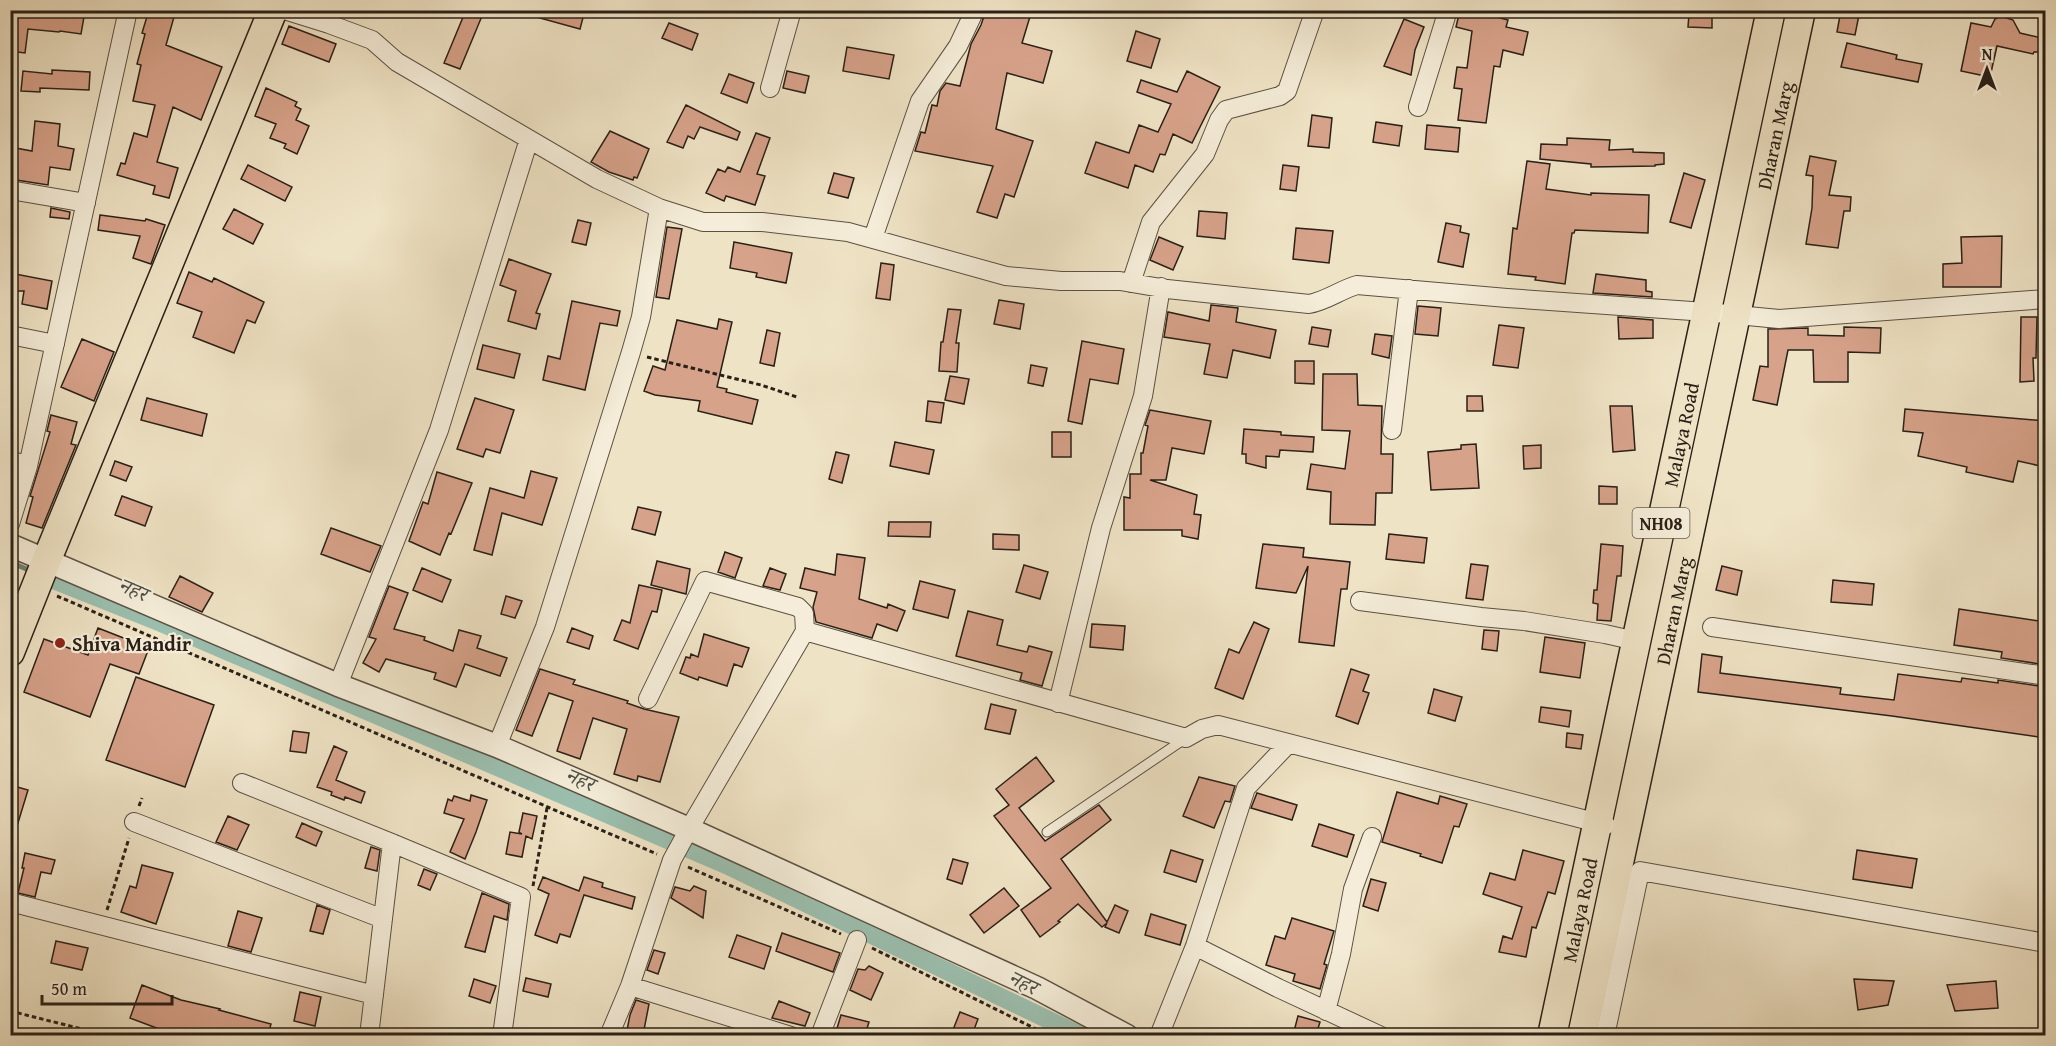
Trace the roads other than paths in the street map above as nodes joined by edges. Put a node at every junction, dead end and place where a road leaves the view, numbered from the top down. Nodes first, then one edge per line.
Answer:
1 (273, 10) edge
2 (284, 10) edge
3 (792, 10) edge
4 (975, 10) edge
5 (1315, 10) edge
6 (1448, 10) edge
7 (1771, 10) edge
8 (1801, 10) edge
9 (128, 11) edge
10 (770, 88) dead end
11 (1418, 107) dead end
12 (530, 139) junction
13 (10, 190) edge
14 (86, 203) junction
15 (659, 208) junction
16 (873, 238) junction
17 (1131, 282) junction
18 (1161, 287) junction
19 (1409, 289) junction
20 (2046, 299) edge
21 (1706, 312) junction
22 (1736, 314) junction
23 (10, 335) edge
24 (55, 344) junction
25 (1392, 430) dead end
26 (19, 463) edge
27 (10, 524) edge
28 (10, 545) edge
29 (47, 559) junction
30 (1360, 602) dead end
31 (1712, 627) dead end
32 (805, 632) junction
33 (1636, 641) junction
34 (10, 652) edge
35 (2046, 676) edge
36 (338, 685) junction
37 (648, 699) dead end
38 (1059, 703) junction
39 (1186, 738) junction
40 (1288, 744) junction
41 (497, 746) junction
42 (242, 783) dead end
43 (134, 822) road end
44 (1596, 822) junction
45 (689, 828) junction
46 (1626, 830) junction
47 (1047, 832) dead end
48 (1372, 837) dead end
49 (392, 843) junction
50 (10, 902) edge
51 (383, 919) junction
52 (857, 940) road end
53 (2046, 943) edge
54 (1194, 946) junction
55 (630, 986) junction
56 (374, 995) junction
57 (1326, 1011) junction
58 (369, 1035) edge
59 (502, 1035) edge
60 (609, 1035) edge
61 (791, 1035) edge
62 (820, 1035) edge
63 (1127, 1035) edge
64 (1159, 1035) edge
65 (1381, 1035) edge
66 (1552, 1035) edge
67 (1582, 1035) edge
68 (1605, 1035) edge

1 - 29 main road
2 - 12 street
3 - 10 street
4 - 16 street
5 - 17 street
6 - 11 street
7 - 21 main road, Malaya Road / NH08
8 - 22 main road, Dharan Marg / NH08
9 - 14 street
12 - 15 street
12 - 36 street
13 - 14 street
14 - 24 street
15 - 16 street
15 - 41 street
16 - 17 street
17 - 18 street
18 - 19 street
18 - 38 street
19 - 21 street
19 - 25 street
20 - 22 street
21 - 22 street
21 - 33 main road, Malaya Road / NH08
22 - 46 main road, Dharan Marg / NH08
23 - 24 street
24 - 26 street
26 - 27 street
28 - 29 street
29 - 34 main road
29 - 36 street
30 - 33 street
31 - 35 street
32 - 37 street
32 - 38 street
32 - 45 street
33 - 44 main road, Malaya Road / NH08
36 - 41 street
38 - 39 street
39 - 40 street
39 - 47 lane
40 - 44 street
40 - 54 street
41 - 45 street
42 - 49 street
43 - 51 street
44 - 46 street
44 - 66 main road, Malaya Road / NH08
45 - 55 street
45 - 63 street
46 - 67 main road, Dharan Marg / NH08
48 - 57 street
49 - 51 street
49 - 59 street
50 - 56 street
51 - 56 street
52 - 62 street
53 - 68 street
54 - 57 street
54 - 64 street
55 - 60 street
55 - 61 street
56 - 58 street
57 - 65 street

